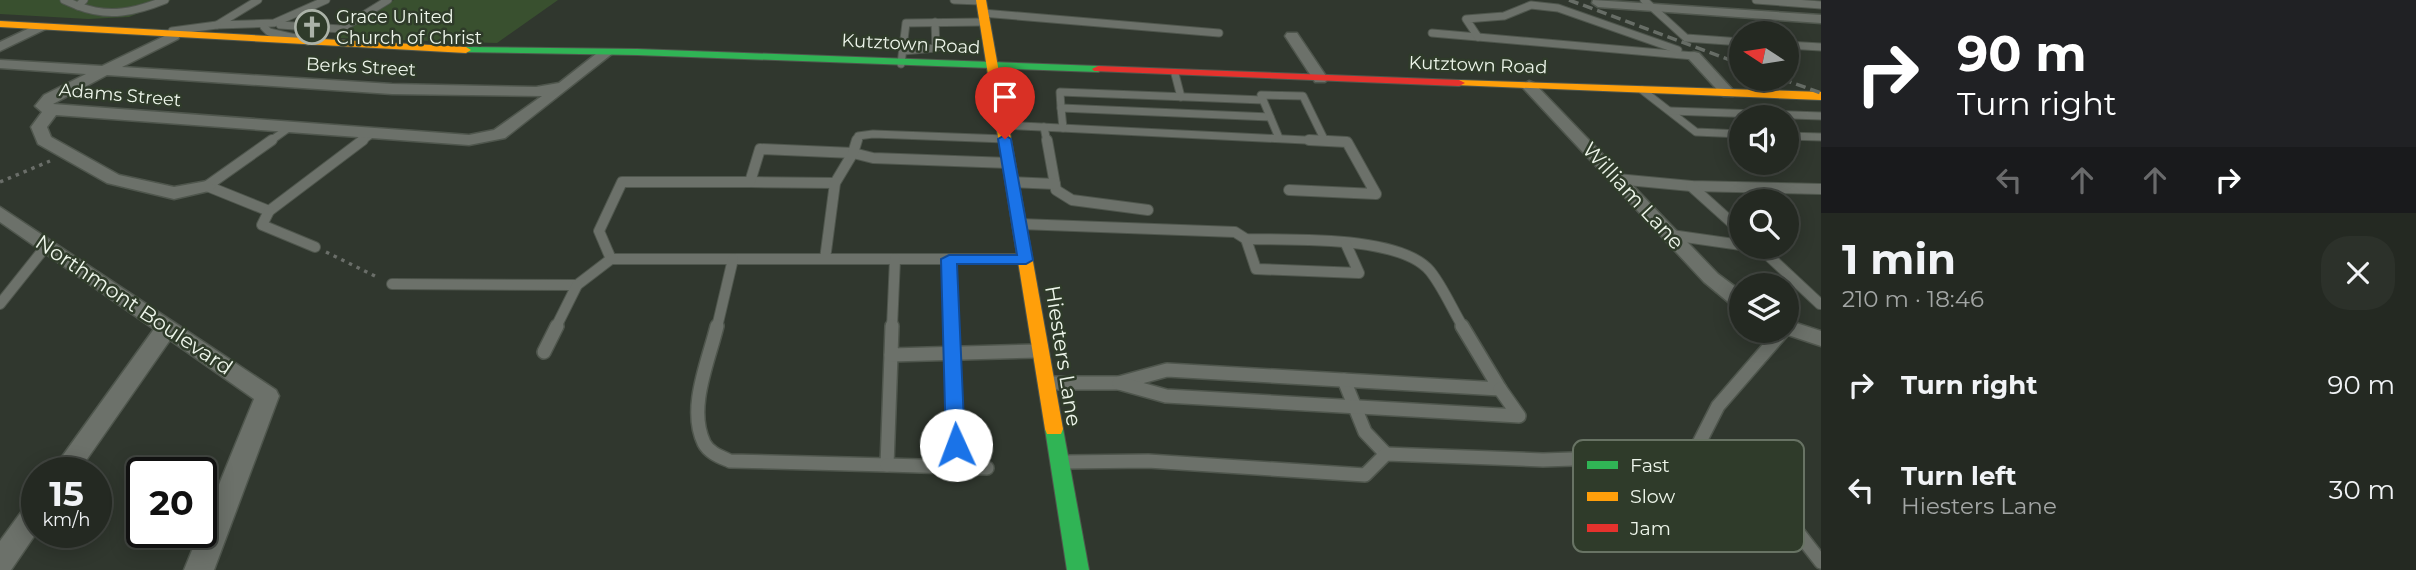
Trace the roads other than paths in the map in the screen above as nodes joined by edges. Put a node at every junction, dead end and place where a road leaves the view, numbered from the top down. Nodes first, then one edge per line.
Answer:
1 (64, 0) edge
2 (164, 0) edge
3 (258, 0) edge
4 (326, 0) edge
5 (388, 0) edge
6 (954, 0) edge
7 (1756, 0) edge
8 (1815, 0) edge
9 (81, 3) edge
10 (1598, 3) dead end
11 (1647, 3) edge
12 (1821, 3) edge
13 (982, 9) edge
14 (1821, 19) edge
15 (0, 24) edge
16 (275, 24) junction
17 (217, 25) junction
18 (43, 27) junction
19 (264, 27) junction
20 (1219, 33) dead end
21 (1432, 33) dead end
22 (146, 34) junction
23 (173, 36) junction
24 (932, 36) junction
25 (1292, 36) dead end
26 (1478, 37) junction
27 (1729, 41) edge
28 (313, 44) junction
29 (903, 45) junction
30 (1799, 46) edge
31 (0, 47) edge
32 (1821, 47) edge
33 (606, 53) junction
34 (1694, 56) junction
35 (0, 64) edge
36 (991, 67) junction
37 (102, 71) junction
38 (1175, 74) junction
39 (1258, 76) junction
40 (1320, 79) junction
41 (1529, 86) junction
42 (564, 87) junction
43 (1643, 90) junction
44 (1728, 93) junction
45 (1181, 97) junction
46 (1265, 98) junction
47 (1817, 98) edge
48 (1061, 108) junction
49 (52, 110) junction
50 (1670, 111) junction
51 (1821, 116) edge
52 (1270, 117) junction
53 (290, 127) junction
54 (1044, 127) junction
55 (1063, 128) junction
56 (1003, 132) junction
57 (368, 133) junction
58 (1729, 133) edge
59 (1799, 136) edge
60 (1821, 137) edge
61 (1279, 138) junction
62 (1325, 141) junction
63 (853, 153) junction
64 (1009, 163) junction
65 (1617, 179) junction
66 (750, 182) junction
67 (835, 183) junction
68 (1013, 183) junction
69 (1055, 184) junction
70 (207, 186) junction
71 (1691, 186) junction
72 (1821, 189) edge
73 (1289, 190) dead end
74 (1148, 210) dead end
75 (269, 211) junction
76 (0, 214) edge
77 (1729, 220) edge
78 (1020, 224) junction
79 (1671, 235) junction
80 (1246, 239) junction
81 (1729, 243) edge
82 (1346, 244) junction
83 (47, 245) junction
84 (315, 247) road end
85 (611, 259) junction
86 (733, 259) junction
87 (825, 259) junction
88 (895, 259) junction
89 (949, 259) junction
90 (1770, 259) edge
91 (1026, 260) junction
92 (393, 284) road end
93 (577, 285) junction
94 (1729, 292) edge
95 (0, 304) edge
96 (1820, 304) edge
97 (168, 326) junction
98 (1799, 333) edge
99 (1821, 339) edge
100 (1773, 343) edge
101 (1041, 351) junction
102 (544, 352) dead end
103 (952, 353) junction
104 (891, 355) junction
105 (1344, 380) junction
106 (1046, 383) junction
107 (1119, 383) junction
108 (1500, 389) junction
109 (1355, 407) junction
110 (1701, 440) edge
111 (1386, 454) junction
112 (75, 457) edge
113 (1573, 459) edge
114 (1059, 462) junction
115 (887, 465) junction
116 (957, 467) junction
117 (987, 468) dead end
118 (21, 533) edge
119 (1804, 540) edge
120 (1821, 562) edge
121 (0, 563) edge
122 (199, 570) edge
123 (1077, 570) edge

1 - 9 lane
2 - 9 lane
3 - 17 lane
4 - 16 lane
5 - 16 lane
6 - 13 lane
7 - 12 lane
8 - 12 lane
10 - 11 street
11 - 14 street
11 - 27 lane
13 - 20 lane
13 - 24 lane
13 - 36 main road, Hiesters Lane
15 - 18 main road, Kutztown Road
16 - 19 lane
17 - 19 lane
17 - 22 lane
18 - 22 main road, Kutztown Road
18 - 31 street
19 - 28 lane
21 - 26 lane
22 - 23 main road, Kutztown Road
23 - 28 main road, Kutztown Road
23 - 37 street
24 - 29 lane
24 - 29 lane
25 - 40 street
26 - 34 lane
26 - 34 lane
28 - 33 main road, Kutztown Road
29 - 29 lane
29 - 33 main road, Kutztown Road
29 - 36 main road, Kutztown Road
30 - 32 lane
33 - 42 street
34 - 44 street
35 - 37 street, Adams Street
36 - 38 main road, Kutztown Road
36 - 56 main road, Hiesters Lane
37 - 42 street, Berks Street
37 - 49 street, Adams Street
38 - 39 main road, Kutztown Road
38 - 45 lane
39 - 40 main road, Kutztown Road
39 - 46 lane
40 - 41 main road, Kutztown Road
41 - 43 main road, Kutztown Road
41 - 65 street, William Lane
42 - 57 street, Adams Street
43 - 44 main road, Kutztown Road
43 - 50 lane
44 - 47 main road, Kutztown Road
45 - 46 lane
45 - 48 lane
46 - 52 lane
46 - 62 lane
48 - 52 lane
48 - 55 lane
49 - 53 street, Adams Street
49 - 70 street
50 - 51 lane
50 - 58 lane
52 - 61 lane
53 - 57 street, Adams Street
53 - 70 lane
54 - 55 lane
54 - 56 lane
54 - 69 lane
55 - 61 lane
56 - 63 lane
56 - 64 main road, Hiesters Lane
57 - 75 lane
59 - 60 lane
61 - 62 lane
62 - 73 lane
63 - 64 lane
63 - 66 lane
63 - 67 lane
64 - 68 main road, Hiesters Lane
65 - 71 lane
65 - 79 street, William Lane
66 - 67 lane
66 - 85 lane
67 - 87 lane
68 - 69 lane
68 - 78 main road, Hiesters Lane
69 - 74 lane
70 - 75 lane
71 - 72 lane
71 - 77 lane
75 - 84 lane
76 - 83 street, Northmont Boulevard
78 - 80 lane
78 - 91 main road, Hiesters Lane
79 - 81 lane
79 - 94 street, William Lane
80 - 82 lane
80 - 82 lane
82 - 108 lane
83 - 95 lane
83 - 97 street, Northmont Boulevard
85 - 86 lane
85 - 93 lane
86 - 87 lane
86 - 115 lane
87 - 88 lane
88 - 89 lane
88 - 104 lane
89 - 91 lane
89 - 103 lane
90 - 96 lane
91 - 101 main road, Hiesters Lane
92 - 93 lane
93 - 102 lane
97 - 112 street
97 - 122 street, Northmont Boulevard
98 - 99 street
100 - 110 lane
101 - 103 lane
101 - 106 main road, Hiesters Lane
103 - 104 lane
103 - 116 lane
104 - 115 lane
105 - 107 lane
105 - 108 lane
105 - 109 lane
106 - 107 lane
106 - 114 main road, Hiesters Lane
107 - 109 lane
108 - 109 lane
109 - 111 lane
111 - 113 lane
111 - 114 lane
114 - 123 main road, Hiesters Lane
115 - 116 lane
116 - 117 lane
118 - 121 street
119 - 120 lane

